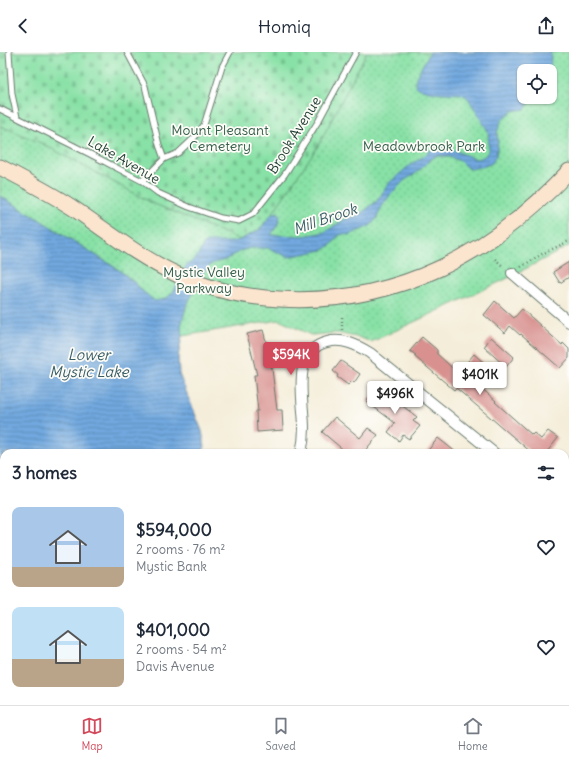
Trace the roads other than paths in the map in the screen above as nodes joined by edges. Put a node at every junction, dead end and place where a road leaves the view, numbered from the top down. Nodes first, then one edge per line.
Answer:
1 (9, 52) edge
2 (127, 52) edge
3 (230, 52) edge
4 (356, 52) edge
5 (0, 110) edge
6 (17, 117) junction
7 (164, 159) junction
8 (0, 167) edge
9 (569, 171) edge
10 (142, 181) junction
11 (239, 221) joint
12 (512, 273) road end
13 (569, 322) edge
14 (302, 449) edge
15 (489, 449) edge

1 - 6 lane
2 - 7 lane
3 - 7 lane
4 - 11 lane, Brook Avenue
5 - 6 lane, Lake Avenue
6 - 10 lane, Lake Avenue
7 - 10 lane
8 - 9 main road
10 - 11 lane, Lake Avenue
12 - 13 street
14 - 15 street

